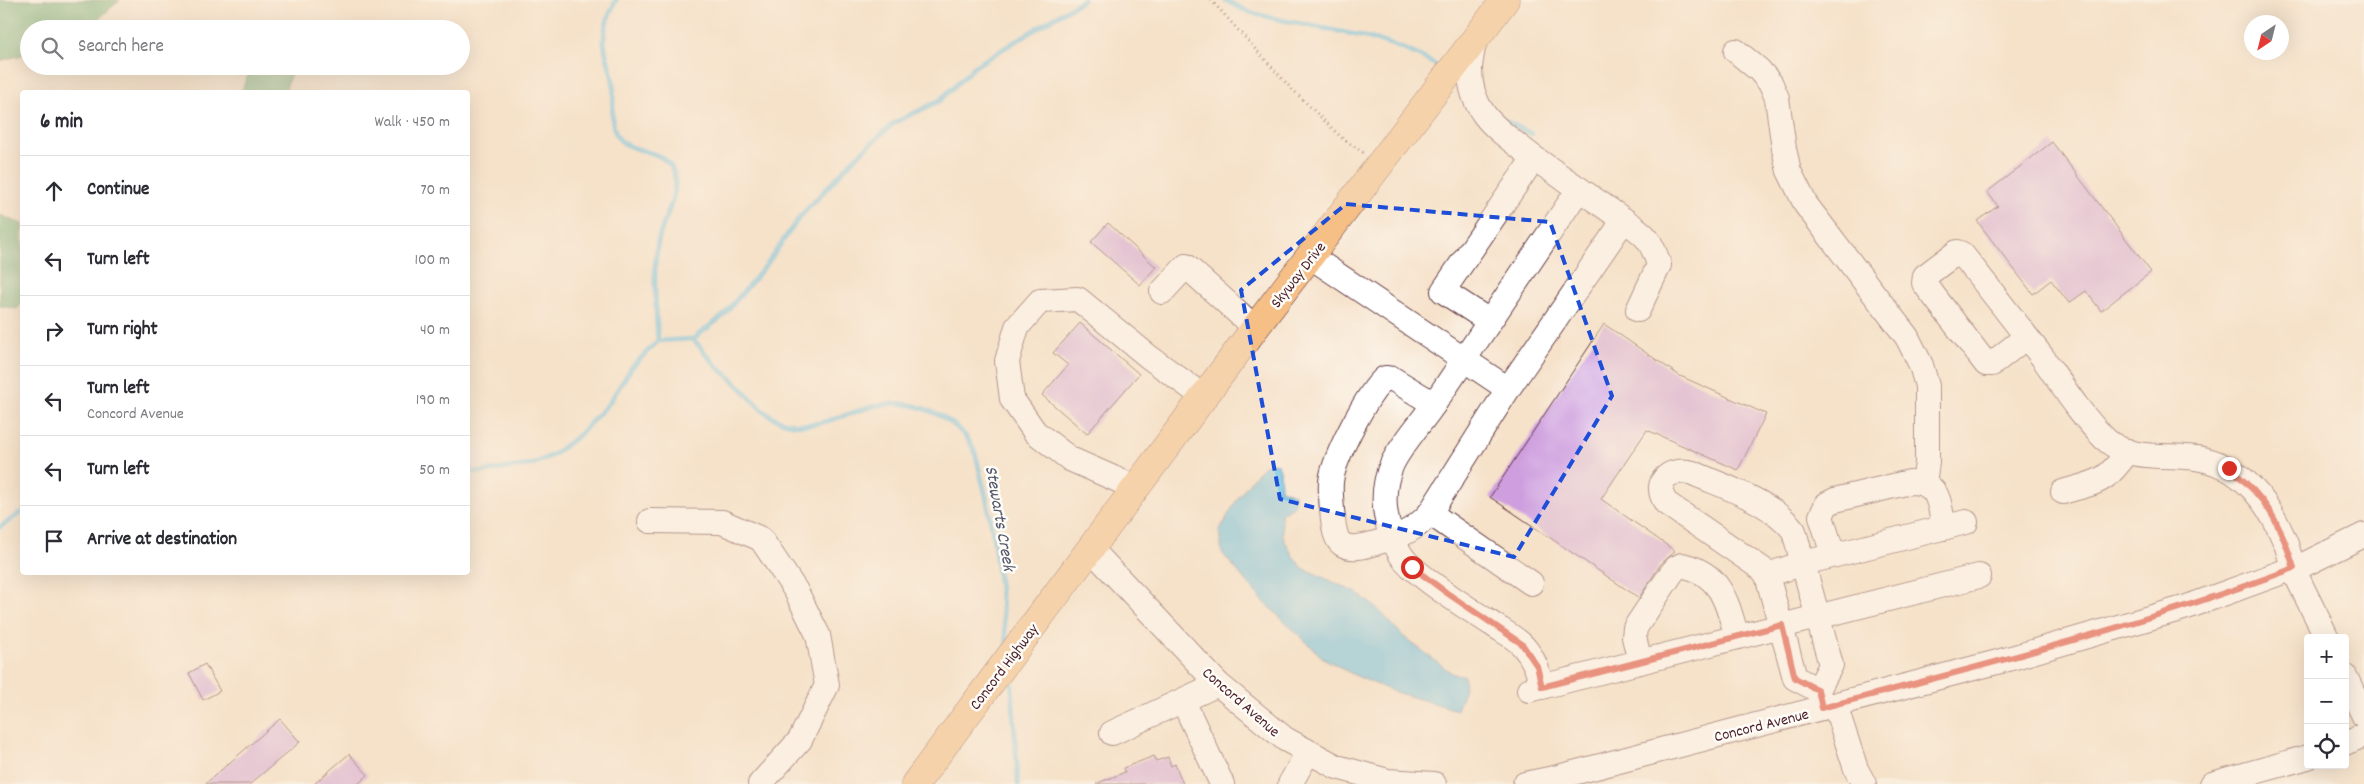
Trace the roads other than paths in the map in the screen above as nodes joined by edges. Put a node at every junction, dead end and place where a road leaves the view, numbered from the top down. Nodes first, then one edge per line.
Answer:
1 (1505, 0) edge
2 (1475, 40) junction
3 (1736, 51) dead end
4 (1534, 158) junction
5 (1579, 189) junction
6 (1624, 220) junction
7 (1311, 257) junction
8 (1162, 292) dead end
9 (1638, 310) dead end
10 (1489, 321) junction
11 (1255, 328) junction
12 (2026, 337) junction
13 (1463, 359) junction
14 (1508, 389) junction
15 (1204, 397) junction
16 (1434, 404) junction
17 (2128, 451) junction
18 (1924, 484) junction
19 (1136, 488) junction
20 (2063, 492) dead end
21 (1430, 513) junction
22 (650, 520) dead end
23 (2364, 535) edge
24 (1393, 538) junction
25 (1091, 549) junction
26 (1833, 555) junction
27 (1804, 563) junction
28 (2294, 568) junction
29 (1767, 575) junction
30 (1979, 576) dead end
31 (1532, 583) dead end
32 (1818, 616) junction
33 (1782, 625) junction
34 (2325, 634) edge
35 (1737, 637) junction
36 (1640, 662) junction
37 (2346, 679) edge
38 (1218, 684) junction
39 (1183, 701) junction
40 (1825, 701) junction
41 (2364, 716) edge
42 (1112, 733) dead end
43 (2364, 735) edge
44 (2349, 741) edge
45 (1308, 752) junction
46 (2304, 758) edge
47 (760, 784) edge
48 (915, 784) edge
49 (1222, 784) edge
50 (1290, 784) edge
51 (1434, 784) edge
52 (1525, 784) edge
53 (1864, 784) edge
54 (2212, 784) edge

1 - 2 highway, Skyway Drive
2 - 4 street
2 - 7 highway, Skyway Drive
3 - 18 street
4 - 5 street
4 - 10 street
5 - 6 street
5 - 10 street
6 - 9 street
6 - 14 street
7 - 11 highway, Skyway Drive
7 - 13 street
8 - 11 street
10 - 13 street
11 - 15 highway, Skyway Drive
12 - 12 street
12 - 17 street
13 - 14 street
13 - 16 street
14 - 21 street
15 - 19 highway, Skyway Drive
15 - 19 street
16 - 24 street
16 - 24 street
17 - 20 street
17 - 28 street
18 - 26 street
18 - 26 street
19 - 25 highway, Skyway Drive
21 - 24 street
21 - 31 street
22 - 47 street
23 - 28 street, Concord Avenue
24 - 36 street
25 - 38 street, Concord Avenue
25 - 48 highway, Concord Highway
26 - 27 street
27 - 29 street
27 - 29 street
27 - 32 street
28 - 34 street
28 - 40 street, Concord Avenue
29 - 33 street
30 - 32 street
32 - 33 street
32 - 40 street
33 - 35 street
33 - 40 street
35 - 36 street
35 - 36 street
37 - 41 street
38 - 39 street
38 - 45 street, Concord Avenue
39 - 42 street
39 - 49 street
40 - 52 street, Concord Avenue
40 - 53 street
43 - 44 street
45 - 50 street
45 - 51 street, Concord Avenue
46 - 54 street

